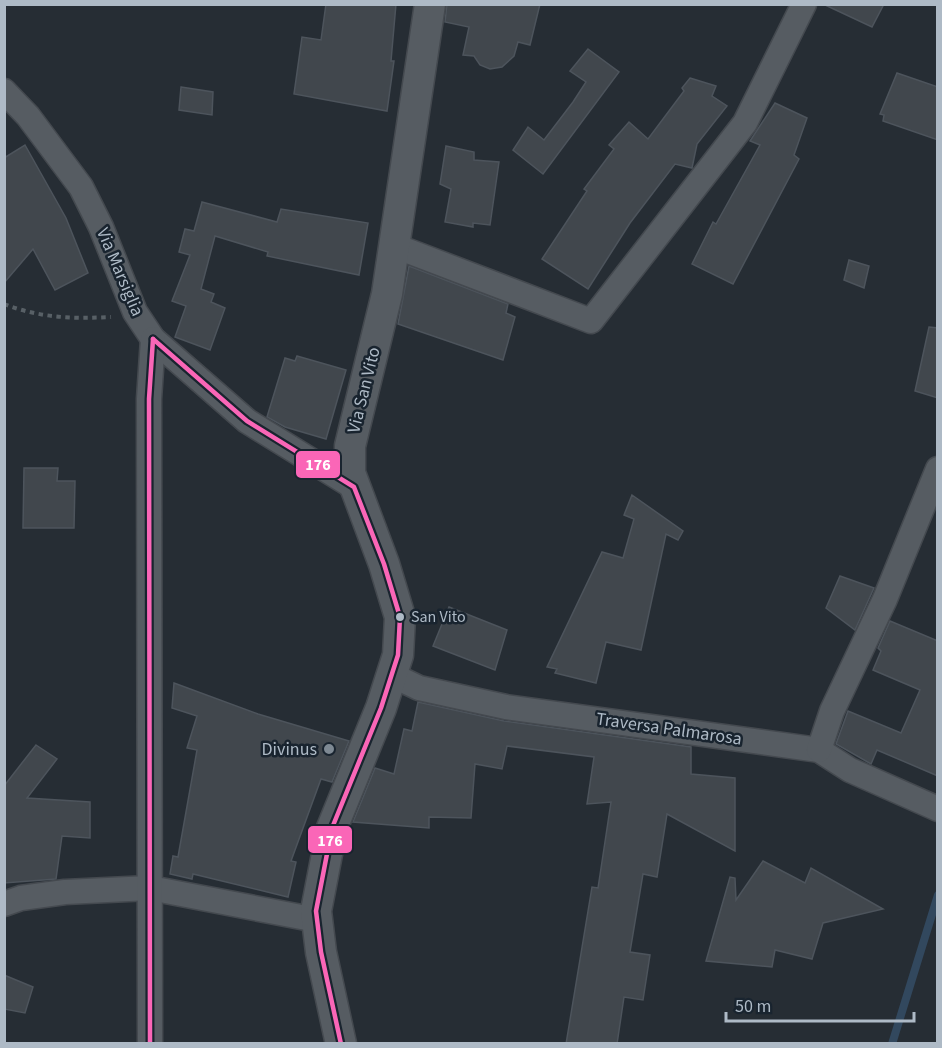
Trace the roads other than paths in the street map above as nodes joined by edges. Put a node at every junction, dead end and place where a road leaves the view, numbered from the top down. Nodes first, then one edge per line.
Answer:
1 (430, 4) edge
2 (804, 4) edge
3 (4, 91) edge
4 (395, 246) junction
5 (153, 339) junction
6 (938, 469) edge
7 (354, 487) junction
8 (392, 675) junction
9 (819, 750) junction
10 (938, 808) edge
11 (150, 888) junction
12 (4, 904) edge
13 (317, 920) junction
14 (150, 1044) edge
15 (341, 1044) edge

1 - 4 street, Via San Vito
2 - 4 street
3 - 5 street, Via Marsiglia
4 - 7 street, Via San Vito
5 - 7 street, Via Marsiglia
5 - 11 street
6 - 9 street
7 - 8 street, Via San Vito
8 - 9 street, Traversa Palmarosa
8 - 13 street, Via San Vito
9 - 10 street, Traversa Palmarosa
11 - 12 street
11 - 13 street
11 - 14 street
13 - 15 street, Via San Vito

